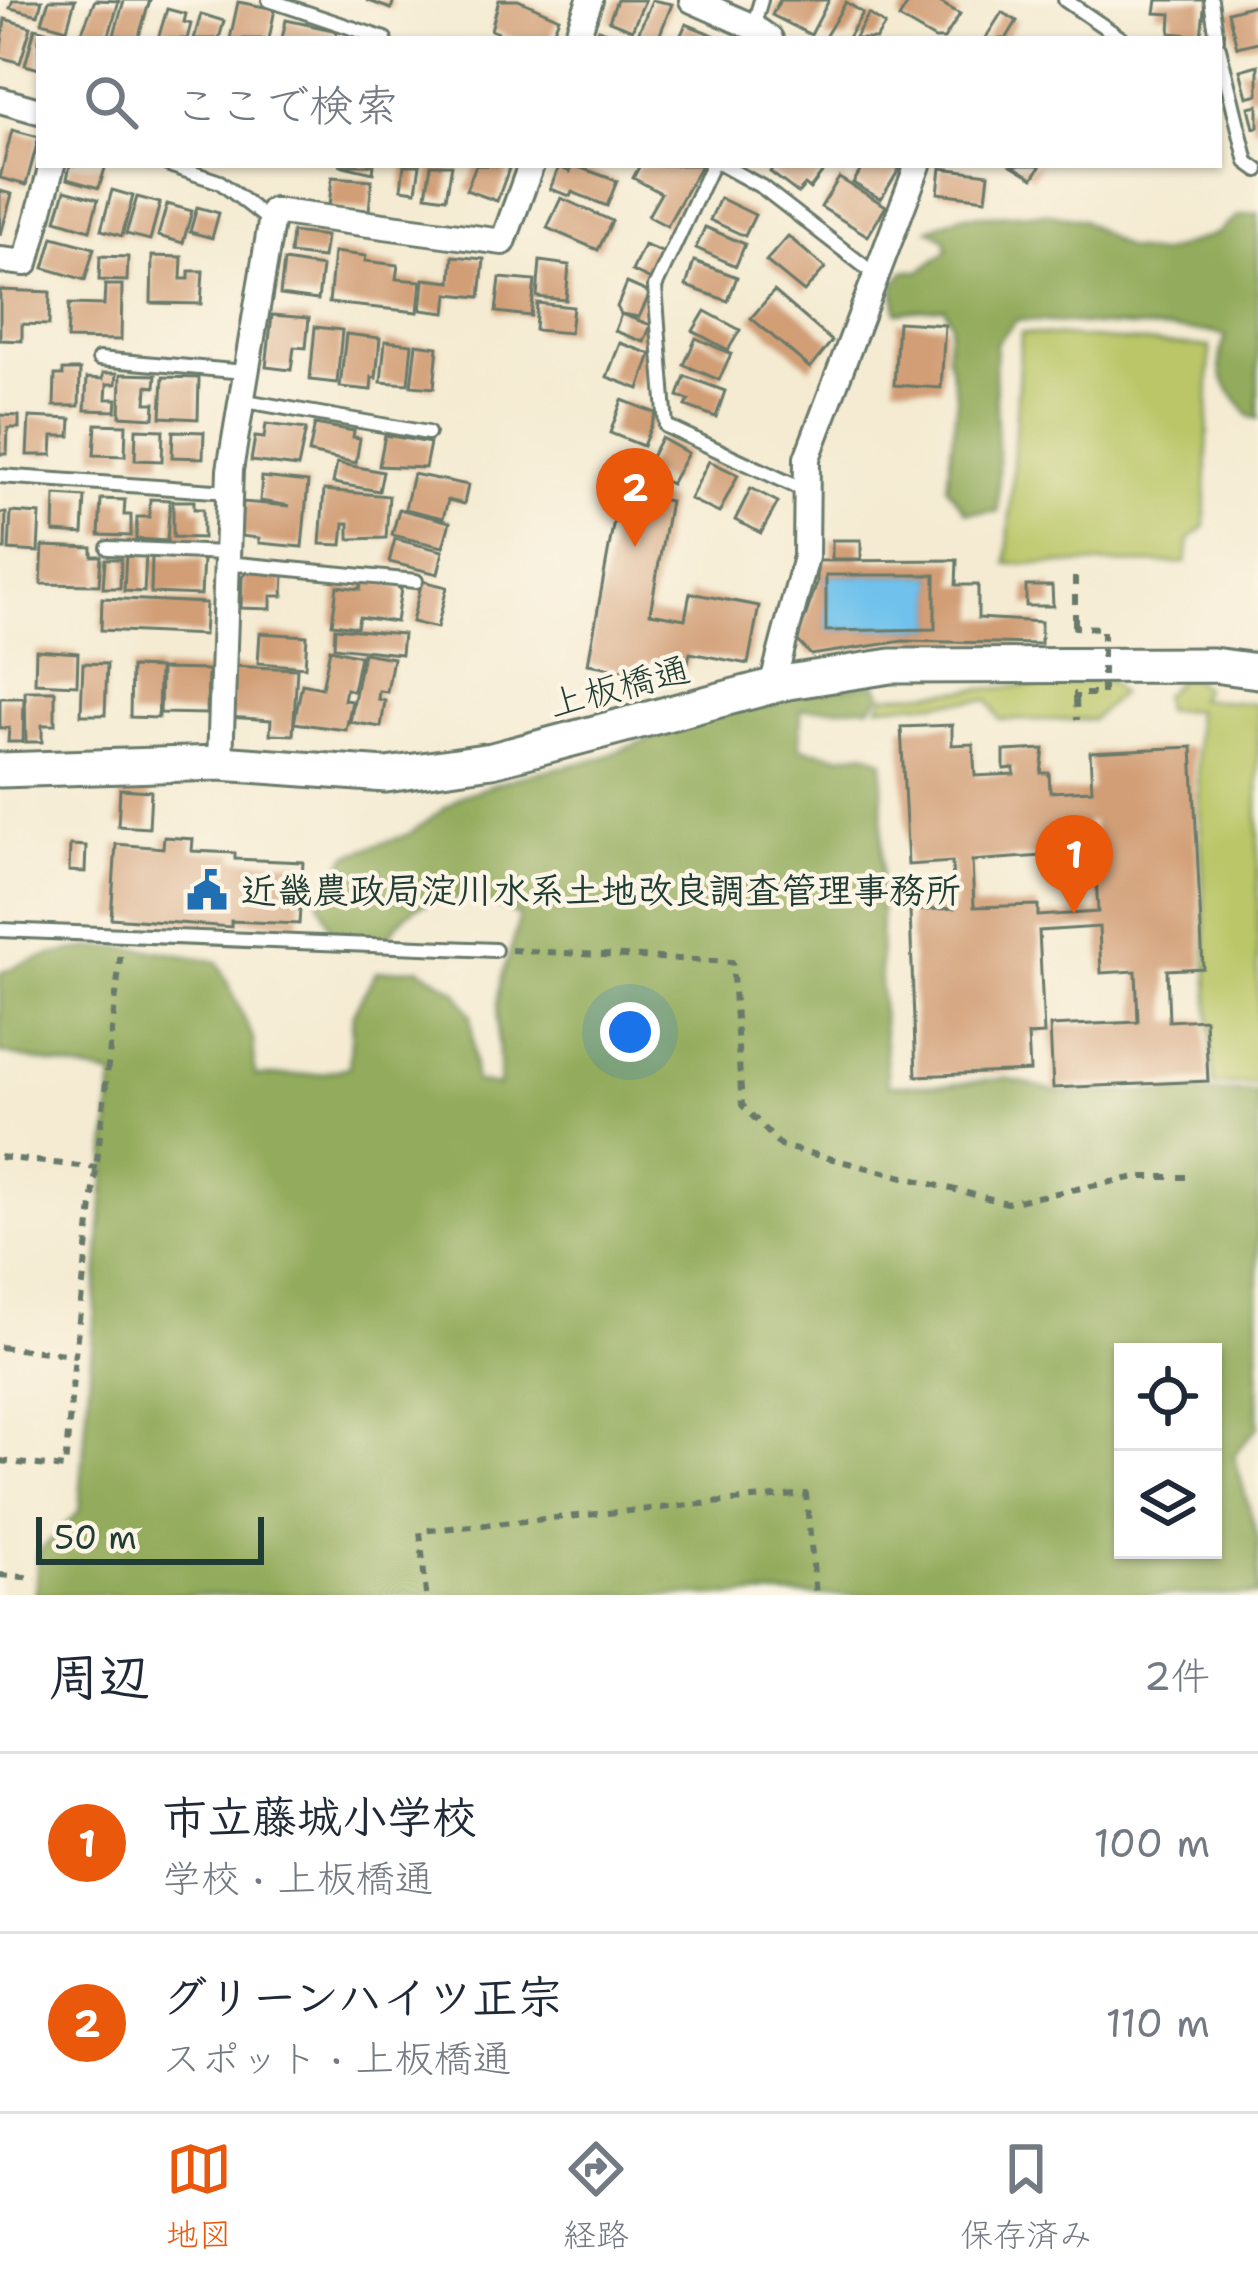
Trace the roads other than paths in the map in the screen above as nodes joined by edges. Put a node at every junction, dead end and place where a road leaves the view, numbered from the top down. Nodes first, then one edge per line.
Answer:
1 (269, 0) edge
2 (590, 0) edge
3 (692, 0) edge
4 (761, 0) edge
5 (1065, 0) edge
6 (1210, 0) edge
7 (762, 33) edge
8 (376, 36) edge
9 (577, 36) edge
10 (1118, 36) edge
11 (1216, 36) edge
12 (1222, 62) edge
13 (0, 100) edge
14 (36, 110) edge
15 (51, 168) edge
16 (178, 168) edge
17 (530, 168) edge
18 (711, 168) edge
19 (727, 168) edge
20 (917, 168) edge
21 (1258, 170) edge
22 (271, 223) junction
23 (0, 260) edge
24 (878, 277) junction
25 (99, 359) dead end
26 (245, 372) junction
27 (241, 400) junction
28 (428, 433) dead end
29 (0, 476) edge
30 (807, 491) junction
31 (229, 492) junction
32 (108, 548) dead end
33 (227, 558) junction
34 (416, 581) dead end
35 (1258, 671) edge
36 (772, 686) junction
37 (220, 763) junction
38 (0, 770) edge
39 (0, 930) edge
40 (496, 950) road end

1 - 8 lane
2 - 9 street
3 - 7 street
4 - 7 lane
5 - 10 lane
6 - 11 lane
12 - 21 lane
13 - 14 street
15 - 23 street
16 - 22 lane
17 - 22 street
18 - 30 lane
19 - 24 lane
20 - 24 street
22 - 26 street
24 - 30 street
25 - 26 lane
26 - 27 street
27 - 28 lane
27 - 31 street
29 - 31 lane
30 - 36 street
31 - 33 street
32 - 33 lane
33 - 34 lane
33 - 37 street
35 - 36 street, 上板橋通
36 - 37 street, 上板橋通
37 - 38 street, 上板橋通
39 - 40 lane

